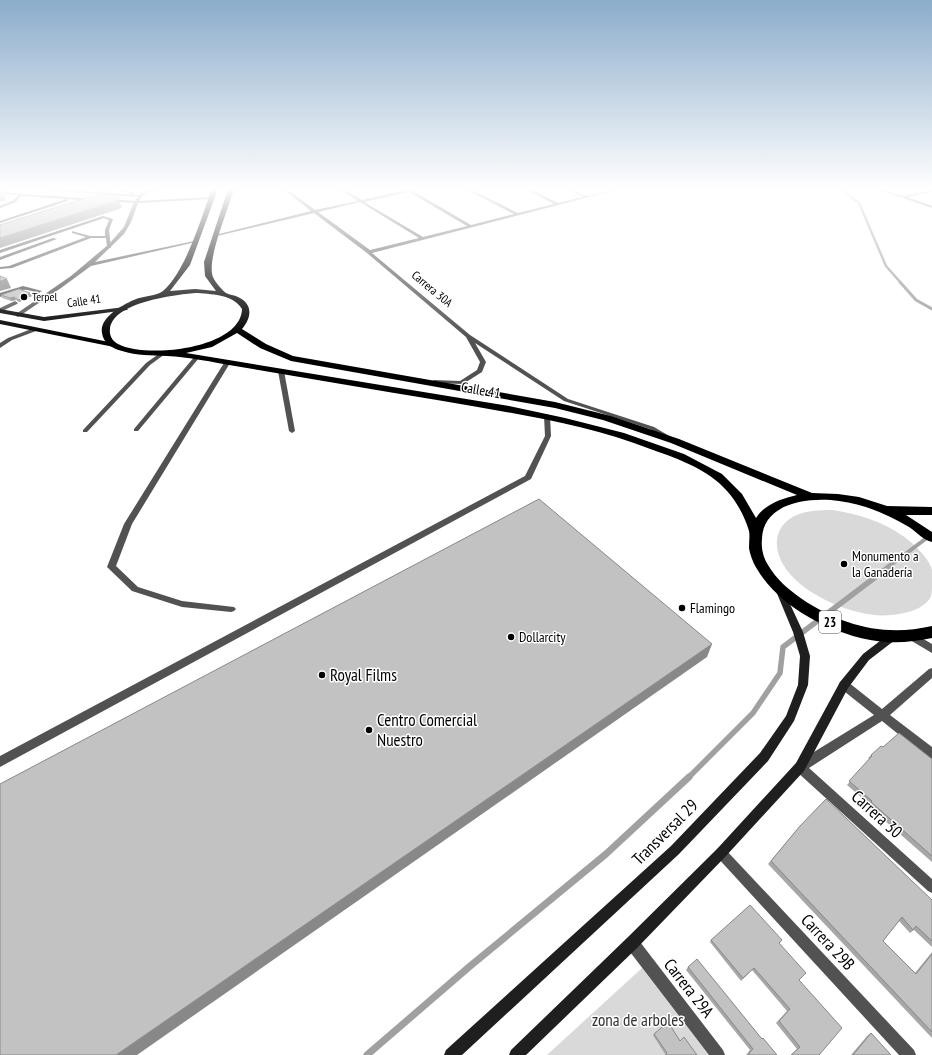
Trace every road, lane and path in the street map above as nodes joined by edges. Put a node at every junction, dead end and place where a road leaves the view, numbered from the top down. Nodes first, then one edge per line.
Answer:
1 (41, 238) edge
2 (57, 238) edge
3 (87, 238) edge
4 (107, 238) edge
5 (117, 238) edge
6 (195, 238) edge
7 (216, 238) edge
8 (351, 238) edge
9 (422, 238) edge
10 (194, 242) junction
11 (109, 247) junction
12 (0, 252) edge
13 (369, 252) junction
14 (0, 259) edge
15 (88, 265) junction
16 (0, 268) edge
17 (50, 293) junction
18 (223, 294) junction
19 (0, 295) edge
20 (163, 295) junction
21 (15, 303) edge
22 (125, 309) junction
23 (0, 311) edge
24 (18, 315) junction
25 (0, 322) edge
26 (237, 329) junction
27 (34, 330) junction
28 (468, 336) junction
29 (114, 345) junction
30 (0, 346) edge
31 (163, 353) junction
32 (197, 358) junction
33 (227, 362) junction
34 (281, 371) junction
35 (427, 382) junction
36 (547, 416) junction
37 (136, 430) dead end
38 (85, 431) dead end
39 (292, 431) dead end
40 (675, 441) junction
41 (811, 497) junction
42 (875, 506) junction
43 (932, 511) edge
44 (755, 531) junction
45 (932, 538) edge
46 (777, 587) junction
47 (231, 609) dead end
48 (932, 632) edge
49 (892, 637) junction
50 (913, 637) junction
51 (932, 649) edge
52 (932, 672) edge
53 (844, 685) junction
54 (882, 715) junction
55 (932, 754) edge
56 (0, 762) edge
57 (800, 767) junction
58 (721, 852) junction
59 (932, 887) edge
60 (632, 943) junction
61 (450, 1055) edge
62 (516, 1055) edge
63 (718, 1055) edge
64 (909, 1055) edge

1 - 12 street
2 - 14 street
3 - 16 street
4 - 11 street
5 - 11 street
6 - 10 highway
7 - 18 highway
8 - 13 street, Carrera 30A
9 - 13 street
10 - 15 street
10 - 20 highway
11 - 15 street
13 - 28 street, Carrera 30A
15 - 17 street
17 - 19 street
17 - 24 street
18 - 20 highway
18 - 26 highway
20 - 22 highway
21 - 23 street
22 - 24 main road, Calle 41
22 - 29 highway
23 - 24 main road, Calle 41
25 - 27 main road
26 - 31 highway
26 - 35 highway, Calle 41
27 - 29 main road
27 - 30 street
28 - 35 street
28 - 40 street
29 - 31 highway
31 - 32 highway, Calle 41
31 - 38 street
32 - 33 highway, Calle 41
32 - 37 street
33 - 34 highway, Calle 41
33 - 47 street
34 - 36 highway, Calle 41
34 - 39 street
35 - 40 highway, Calle 41
36 - 44 highway, Calle 41
36 - 56 street
40 - 41 highway, Calle 41
41 - 42 highway
41 - 44 highway
42 - 43 highway
42 - 45 highway
44 - 46 highway, 23
46 - 49 highway, 23
46 - 61 main road, Transversal 29
48 - 50 highway, 23
49 - 50 highway, 23
49 - 53 main road
50 - 51 street
52 - 54 street
53 - 54 street
53 - 57 main road
54 - 55 street
54 - 57 street
57 - 58 main road
57 - 59 street, Carrera 30
58 - 60 main road
58 - 64 street, Carrera 29B
60 - 62 main road
60 - 63 street, Carrera 29A

